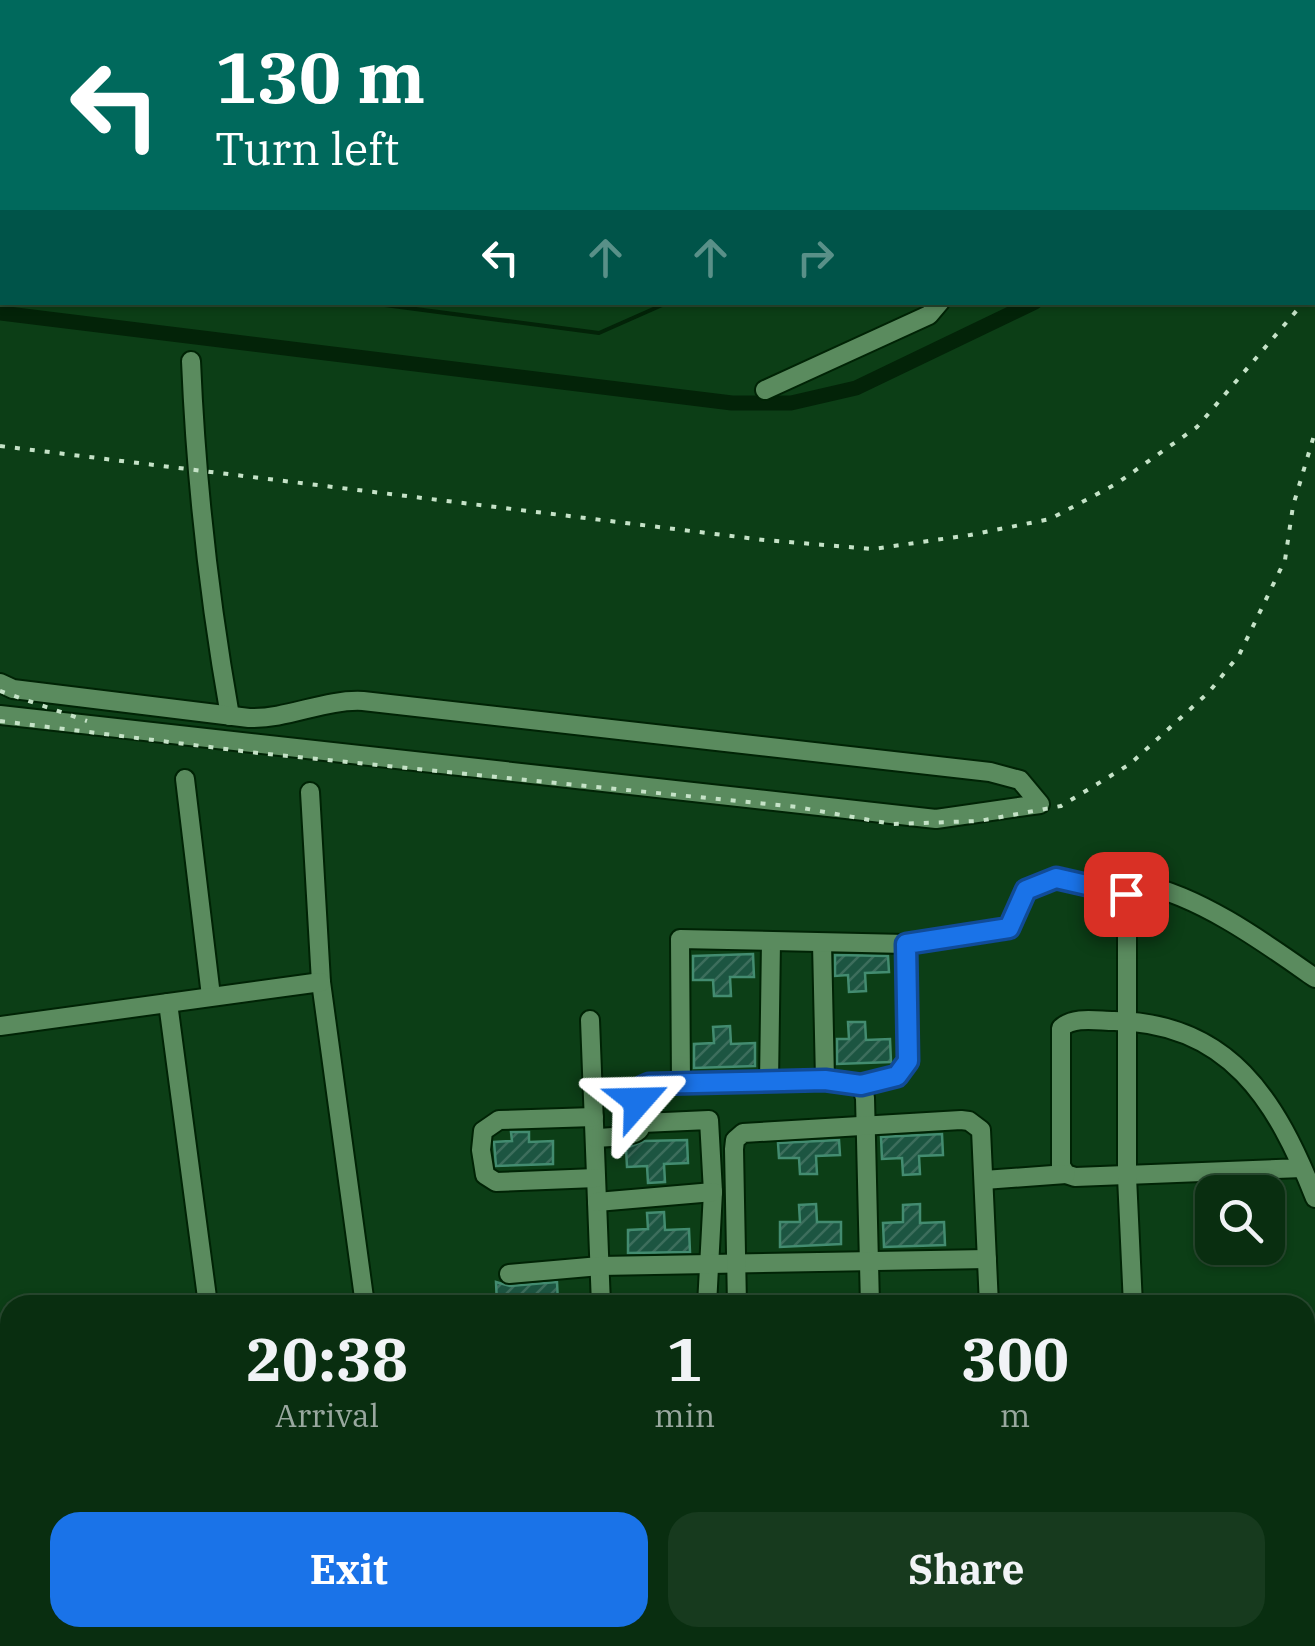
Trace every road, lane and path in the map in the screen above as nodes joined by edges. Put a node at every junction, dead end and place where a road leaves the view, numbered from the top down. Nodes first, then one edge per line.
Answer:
1 (938, 305) edge
2 (191, 361) dead end
3 (765, 390) dead end
4 (0, 683) edge
5 (0, 715) edge
6 (230, 716) junction
7 (186, 779) dead end
8 (310, 792) dead end
9 (1126, 894) junction
10 (771, 941) junction
11 (822, 943) junction
12 (906, 944) junction
13 (1315, 978) edge
14 (322, 982) junction
15 (210, 996) junction
16 (168, 1003) junction
17 (590, 1020) dead end
18 (1126, 1021) junction
19 (0, 1026) edge
20 (825, 1080) junction
21 (770, 1082) junction
22 (681, 1083) junction
23 (861, 1085) junction
24 (594, 1117) junction
25 (642, 1123) junction
26 (866, 1126) junction
27 (594, 1138) junction
28 (1302, 1168) junction
29 (1066, 1174) junction
30 (1128, 1177) junction
31 (596, 1178) junction
32 (984, 1180) junction
33 (714, 1192) junction
34 (1315, 1198) edge
35 (596, 1202) junction
36 (987, 1259) junction
37 (869, 1261) junction
38 (710, 1263) junction
39 (736, 1264) junction
40 (600, 1266) junction
41 (508, 1274) dead end
42 (207, 1295) edge
43 (364, 1295) edge
44 (601, 1295) edge
45 (707, 1295) edge
46 (736, 1295) edge
47 (870, 1295) edge
48 (989, 1295) edge
49 (1133, 1295) edge

1 - 3 street
2 - 6 street
4 - 6 street
5 - 6 street
7 - 15 street
8 - 14 street
9 - 12 street
9 - 13 street
9 - 18 street
10 - 11 street
10 - 21 street
10 - 22 street
11 - 12 street
11 - 20 street
12 - 23 street
14 - 15 street
14 - 43 street
15 - 16 street
16 - 19 street
16 - 42 street
17 - 24 street
18 - 28 street
18 - 29 street
18 - 30 street
20 - 21 street
20 - 23 street
21 - 22 street
22 - 25 street
23 - 26 street
24 - 27 street
24 - 31 street
25 - 27 street
25 - 33 street
26 - 32 street
26 - 37 street
26 - 39 street
27 - 31 street
28 - 30 street
28 - 34 street
29 - 30 street
29 - 32 street
30 - 49 street
31 - 35 street
32 - 36 street
33 - 35 street
33 - 38 street
35 - 40 street
36 - 37 street
36 - 48 street
37 - 39 street
37 - 47 street
38 - 39 street
38 - 40 street
38 - 45 street
39 - 46 street
40 - 41 street
40 - 44 street

